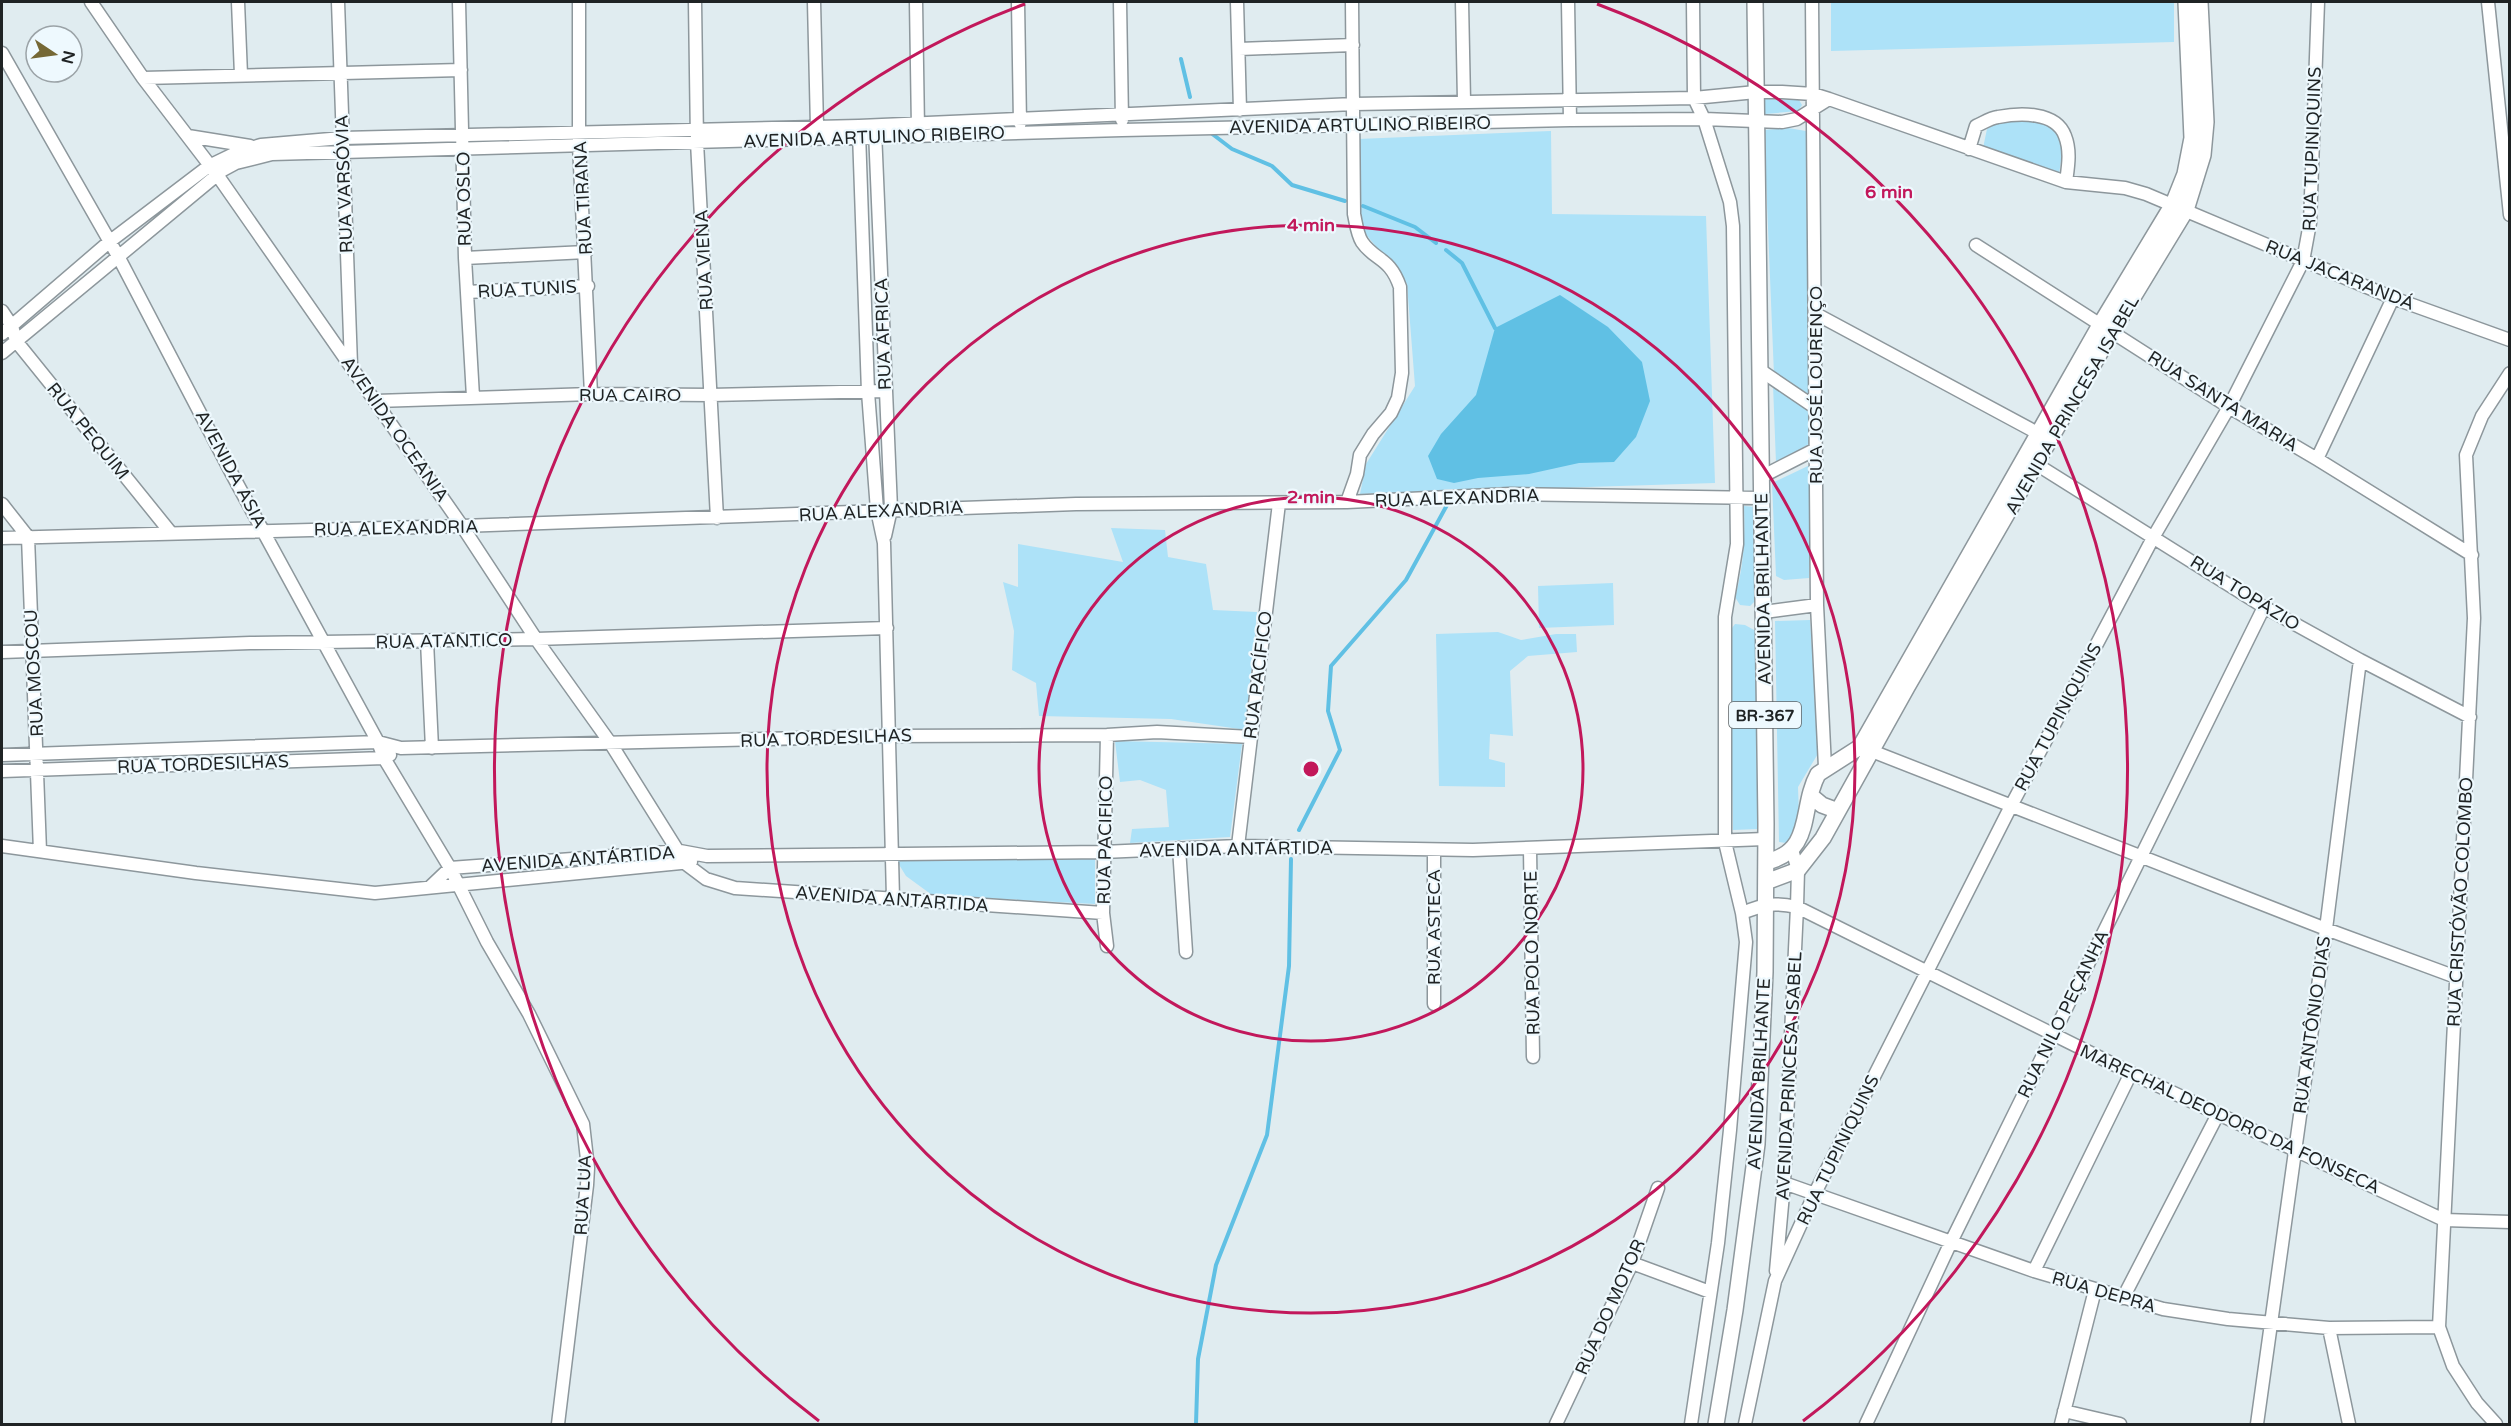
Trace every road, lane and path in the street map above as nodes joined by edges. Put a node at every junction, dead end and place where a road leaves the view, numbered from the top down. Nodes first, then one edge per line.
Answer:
1 (91, 2) edge
2 (238, 2) edge
3 (338, 2) edge
4 (459, 2) edge
5 (579, 2) edge
6 (695, 2) edge
7 (814, 2) edge
8 (916, 2) edge
9 (1018, 2) edge
10 (1120, 2) edge
11 (1237, 2) edge
12 (1352, 2) edge
13 (1462, 2) edge
14 (1568, 2) edge
15 (1693, 2) edge
16 (1755, 2) edge
17 (1812, 2) edge
18 (2186, 2) edge
19 (2200, 2) edge
20 (2318, 2) edge
21 (2488, 2) edge
22 (1353, 45) junction
23 (1239, 50) junction
24 (2, 53) edge
25 (461, 70) junction
26 (340, 73) junction
27 (241, 75) junction
28 (143, 78) junction
29 (1756, 92) junction
30 (1813, 94) junction
31 (1694, 98) junction
32 (1829, 99) junction
33 (1570, 100) junction
34 (1464, 101) junction
35 (1354, 104) junction
36 (1240, 110) junction
37 (1814, 110) junction
38 (1122, 114) junction
39 (1020, 118) junction
40 (1704, 119) junction
41 (1570, 120) junction
42 (1757, 122) junction
43 (918, 123) junction
44 (875, 125) junction
45 (1354, 125) junction
46 (859, 126) junction
47 (818, 127) junction
48 (698, 129) junction
49 (1122, 130) junction
50 (579, 132) junction
51 (1020, 133) junction
52 (188, 136) junction
53 (918, 136) junction
54 (875, 138) junction
55 (860, 139) junction
56 (463, 141) junction
57 (697, 142) junction
58 (342, 144) junction
59 (579, 145) junction
60 (255, 146) junction
61 (1969, 149) junction
62 (213, 171) junction
63 (2066, 182) junction
64 (2180, 207) junction
65 (2510, 215) edge
66 (109, 242) junction
67 (1976, 245) dead end
68 (586, 252) junction
69 (118, 256) junction
70 (465, 258) junction
71 (2303, 261) junction
72 (588, 285) junction
73 (467, 292) junction
74 (2393, 298) junction
75 (2, 311) edge
76 (1815, 319) junction
77 (12, 326) junction
78 (2106, 329) junction
79 (2, 334) edge
80 (2510, 340) edge
81 (16, 341) junction
82 (2, 352) edge
83 (351, 366) junction
84 (1760, 370) junction
85 (2510, 373) edge
86 (885, 391) junction
87 (868, 392) junction
88 (591, 394) junction
89 (711, 395) junction
90 (473, 397) junction
91 (376, 401) junction
92 (2229, 407) junction
93 (1816, 408) junction
94 (2045, 437) junction
95 (1816, 449) junction
96 (2317, 459) junction
97 (2032, 461) junction
98 (1761, 477) junction
99 (1737, 497) junction
100 (1761, 498) junction
101 (1347, 502) junction
102 (1279, 503) junction
103 (2, 504) edge
104 (891, 509) junction
105 (877, 510) junction
106 (717, 518) junction
107 (462, 526) junction
108 (263, 531) junction
109 (171, 532) junction
110 (2154, 536) junction
111 (28, 537) junction
112 (2, 538) edge
113 (884, 543) junction
114 (2472, 555) junction
115 (1817, 605) junction
116 (2264, 607) junction
117 (1764, 612) junction
118 (887, 628) junction
119 (536, 639) junction
120 (427, 641) junction
121 (324, 643) junction
122 (32, 650) junction
123 (2, 652) edge
124 (2360, 660) junction
125 (2470, 717) junction
126 (1107, 735) junction
127 (889, 736) junction
128 (1251, 737) junction
129 (378, 742) junction
130 (610, 744) junction
131 (401, 748) junction
132 (432, 748) junction
133 (1865, 749) junction
134 (37, 753) junction
135 (2, 755) edge
136 (384, 758) junction
137 (1828, 766) junction
138 (38, 770) junction
139 (2, 771) edge
140 (1853, 783) junction
141 (1810, 795) junction
142 (2011, 806) junction
143 (1838, 811) junction
144 (1765, 839) junction
145 (1725, 842) junction
146 (2, 846) edge
147 (1238, 846) junction
148 (1179, 848) junction
149 (1530, 848) junction
150 (1434, 850) junction
151 (1791, 850) junction
152 (40, 851) junction
153 (680, 851) junction
154 (1103, 852) junction
155 (890, 853) junction
156 (707, 856) junction
157 (2140, 857) junction
158 (1766, 862) junction
159 (686, 864) junction
160 (450, 868) junction
161 (1798, 870) junction
162 (1766, 882) junction
163 (430, 887) junction
164 (458, 887) junction
165 (893, 898) junction
166 (1766, 904) junction
167 (1797, 907) junction
168 (1103, 913) junction
169 (1742, 913) junction
170 (2326, 929) junction
171 (1107, 946) dead end
172 (1186, 952) dead end
173 (1927, 970) junction
174 (2456, 977) junction
175 (1434, 1004) dead end
176 (2053, 1034) junction
177 (1533, 1057) dead end
178 (2131, 1073) junction
179 (2218, 1114) junction
180 (2295, 1151) junction
181 (1784, 1183) junction
182 (1658, 1188) dead end
183 (1815, 1193) junction
184 (2444, 1220) junction
185 (2510, 1222) edge
186 (1951, 1242) junction
187 (1632, 1263) junction
188 (2034, 1271) junction
189 (1775, 1281) junction
190 (2095, 1290) junction
191 (1710, 1292) junction
192 (2123, 1298) junction
193 (2272, 1323) junction
194 (2439, 1328) junction
195 (2329, 1329) junction
196 (2064, 1411) junction
197 (558, 1425) edge
198 (1556, 1425) edge
199 (1691, 1425) edge
200 (1716, 1425) edge
201 (1745, 1425) edge
202 (1866, 1425) edge
203 (2061, 1425) edge
204 (2120, 1425) edge
205 (2257, 1425) edge
206 (2349, 1425) edge
207 (2496, 1425) edge

1 - 28 street, AVENIDA OCEANIA
2 - 27 street
3 - 26 street, RUA VARSÓVIA
4 - 25 street, RUA OSLO
5 - 50 street, RUA TIRANA
6 - 48 street, RUA VIENA
7 - 47 street
8 - 43 street
9 - 39 street
10 - 38 street
11 - 23 street
12 - 22 street
13 - 34 street
14 - 33 street
15 - 31 street
16 - 29 main road, AVENIDA BRILHANTE / BR-367
17 - 30 street, RUA JOSÉ LOURENÇO
18 - 64 main road, AVENIDA PRINCESA ISABEL
19 - 64 main road, AVENIDA PRINCESA ISABEL
20 - 71 street, RUA TUPINIQUINS
21 - 65 street
22 - 23 street
22 - 35 street
23 - 36 street
24 - 66 street, AVENIDA ÁSIA
25 - 26 street
25 - 56 street, RUA OSLO
26 - 27 street
26 - 58 street, RUA VARSÓVIA
27 - 28 street
28 - 52 street, AVENIDA OCEANIA
29 - 30 street, AVENIDA ARTULINO RIBEIRO
29 - 31 street, AVENIDA ARTULINO RIBEIRO
29 - 42 main road, AVENIDA BRILHANTE / BR-367
30 - 32 street, AVENIDA ARTULINO RIBEIRO
30 - 37 street, RUA JOSÉ LOURENÇO
31 - 33 street, AVENIDA ARTULINO RIBEIRO
31 - 40 street
32 - 37 street, AVENIDA ARTULINO RIBEIRO
32 - 61 street, AVENIDA ARTULINO RIBEIRO
33 - 34 street, AVENIDA ARTULINO RIBEIRO
33 - 41 street
34 - 35 street, AVENIDA ARTULINO RIBEIRO
35 - 36 street, AVENIDA ARTULINO RIBEIRO
35 - 45 street
36 - 38 street, AVENIDA ARTULINO RIBEIRO
37 - 42 street, AVENIDA ARTULINO RIBEIRO
37 - 76 street, RUA JOSÉ LOURENÇO
38 - 39 street, AVENIDA ARTULINO RIBEIRO
38 - 49 street
39 - 43 street, AVENIDA ARTULINO RIBEIRO
39 - 51 street
40 - 41 street, AVENIDA ARTULINO RIBEIRO
40 - 42 street, AVENIDA ARTULINO RIBEIRO
40 - 99 street
41 - 45 street, AVENIDA ARTULINO RIBEIRO
42 - 84 main road, AVENIDA BRILHANTE / BR-367
43 - 44 street, AVENIDA ARTULINO RIBEIRO
43 - 53 street
44 - 46 street, AVENIDA ARTULINO RIBEIRO
44 - 54 street, RUA ÁFRICA
45 - 49 street, AVENIDA ARTULINO RIBEIRO
45 - 101 street
46 - 47 street, AVENIDA ARTULINO RIBEIRO
46 - 55 street, RUA ÁFRICA
47 - 48 street, AVENIDA ARTULINO RIBEIRO
48 - 50 street, AVENIDA ARTULINO RIBEIRO
48 - 57 street, RUA VIENA
49 - 51 street, AVENIDA ARTULINO RIBEIRO
50 - 56 street, AVENIDA ARTULINO RIBEIRO
50 - 59 street, RUA TIRANA
51 - 53 street, AVENIDA ARTULINO RIBEIRO
52 - 60 street
52 - 62 street, AVENIDA OCEANIA
53 - 54 street, AVENIDA ARTULINO RIBEIRO
54 - 55 street, AVENIDA ARTULINO RIBEIRO
54 - 86 street, RUA ÁFRICA
55 - 57 street, AVENIDA ARTULINO RIBEIRO
55 - 87 street, RUA ÁFRICA
56 - 58 street, AVENIDA ARTULINO RIBEIRO
56 - 59 street, AVENIDA ARTULINO RIBEIRO
56 - 70 street, RUA OSLO
57 - 59 street, AVENIDA ARTULINO RIBEIRO
57 - 89 street, RUA VIENA
58 - 60 street, AVENIDA ARTULINO RIBEIRO
58 - 62 street, AVENIDA ARTULINO RIBEIRO
58 - 83 street, RUA VARSÓVIA
59 - 68 street, RUA TIRANA
60 - 62 street, AVENIDA ARTULINO RIBEIRO
61 - 63 street, RUA JACARANDÁ
61 - 63 street
62 - 66 street, AVENIDA ARTULINO RIBEIRO
62 - 69 street, AVENIDA ARTULINO RIBEIRO
62 - 83 street, AVENIDA OCEANIA
63 - 64 street, RUA JACARANDÁ
64 - 71 street, RUA JACARANDÁ
64 - 78 main road, AVENIDA PRINCESA ISABEL
66 - 69 street, AVENIDA ÁSIA
66 - 77 street, AVENIDA ARTULINO RIBEIRO
67 - 78 street, RUA SANTA MARIA
68 - 70 street, RUA TUNIS
68 - 72 street, RUA TIRANA
69 - 81 street, AVENIDA ARTULINO RIBEIRO
69 - 108 street, AVENIDA ÁSIA
70 - 73 street, RUA OSLO
71 - 74 street, RUA JACARANDÁ
71 - 92 street, RUA TUPINIQUINS
72 - 73 street, RUA TUNIS
72 - 88 street, RUA TIRANA
73 - 90 street, RUA OSLO
74 - 80 street, RUA JACARANDÁ
74 - 96 street
75 - 77 street, RUA PEQUIM
76 - 93 street, RUA JOSÉ LOURENÇO
76 - 94 street
77 - 79 street, AVENIDA ARTULINO RIBEIRO
77 - 81 street, RUA PEQUIM
78 - 92 street, RUA SANTA MARIA
78 - 94 main road, AVENIDA PRINCESA ISABEL
81 - 82 street, AVENIDA ARTULINO RIBEIRO
81 - 109 street, RUA PEQUIM
83 - 91 street, AVENIDA OCEANIA
84 - 93 street
84 - 98 main road, AVENIDA BRILHANTE / BR-367
85 - 114 street, RUA CRISTÓVÃO COLOMBO
86 - 87 street, RUA CAIRO
86 - 104 street, RUA ÁFRICA
87 - 89 street, RUA CAIRO
87 - 105 street, RUA ÁFRICA
88 - 89 street, RUA CAIRO
88 - 90 street, RUA CAIRO
89 - 106 street, RUA VIENA
90 - 91 street, RUA CAIRO
91 - 107 street, AVENIDA OCEANIA
92 - 96 street, RUA SANTA MARIA
92 - 110 street, RUA TUPINIQUINS
93 - 95 street, RUA JOSÉ LOURENÇO
94 - 97 main road, AVENIDA PRINCESA ISABEL
95 - 98 street
95 - 115 street, RUA JOSÉ LOURENÇO
96 - 114 street, RUA SANTA MARIA
97 - 110 street, RUA TOPÁZIO
97 - 133 main road, AVENIDA PRINCESA ISABEL
98 - 100 main road, AVENIDA BRILHANTE / BR-367
99 - 100 street, RUA ALEXANDRIA
99 - 101 street, RUA ALEXANDRIA
99 - 145 street
100 - 117 main road, AVENIDA BRILHANTE / BR-367
101 - 102 street, RUA ALEXANDRIA
102 - 104 street, RUA ALEXANDRIA
102 - 128 street, RUA PACÍFICO
103 - 111 street
104 - 105 street, RUA ALEXANDRIA
104 - 113 street, RUA ÁFRICA
105 - 106 street, RUA ALEXANDRIA
105 - 113 street, RUA ÁFRICA
106 - 107 street, RUA ALEXANDRIA
107 - 108 street, RUA ALEXANDRIA
107 - 119 street, AVENIDA OCEANIA
108 - 109 street, RUA ALEXANDRIA
108 - 121 street, AVENIDA ÁSIA
109 - 111 street, RUA ALEXANDRIA
110 - 116 street, RUA TOPÁZIO
110 - 142 street, RUA TUPINIQUINS
111 - 112 street, RUA ALEXANDRIA
111 - 122 street, RUA MOSCOU
113 - 118 street, RUA ÁFRICA
114 - 125 street, RUA CRISTÓVÃO COLOMBO
115 - 117 street
115 - 137 street, RUA JOSÉ LOURENÇO
116 - 124 street, RUA TOPÁZIO
116 - 157 street, RUA NILO PEÇANHA
117 - 144 main road, AVENIDA BRILHANTE / BR-367
118 - 119 street, RUA ATANTICO
118 - 127 street, RUA ÁFRICA
119 - 120 street, RUA ATANTICO
119 - 130 street, AVENIDA OCEANIA
120 - 121 street, RUA ATANTICO
120 - 132 street
121 - 122 street, RUA ATANTICO
121 - 129 street, AVENIDA ÁSIA
122 - 123 street, RUA ATANTICO
122 - 134 street, RUA MOSCOU
124 - 125 street, RUA TOPÁZIO
124 - 170 street, RUA ANTÔNIO DIAS
125 - 174 street, RUA CRISTÓVÃO COLOMBO
126 - 127 street, RUA TORDESILHAS
126 - 128 street, RUA TORDESILHAS
126 - 154 street, RUA PACIFICO
127 - 130 street, RUA TORDESILHAS
127 - 155 street, RUA ÁFRICA
128 - 147 street, RUA PACÍFICO
129 - 131 street, RUA TORDESILHAS
129 - 134 street, RUA TORDESILHAS
129 - 136 street, AVENIDA ÁSIA
130 - 132 street, RUA TORDESILHAS
130 - 153 street, AVENIDA OCEANIA
131 - 132 street, RUA TORDESILHAS
131 - 136 street, RUA TORDESILHAS
133 - 137 main road, AVENIDA PRINCESA ISABEL
133 - 140 main road, AVENIDA PRINCESA ISABEL
133 - 142 street
134 - 135 street, RUA TORDESILHAS
134 - 138 street, RUA MOSCOU
136 - 138 street, RUA TORDESILHAS
136 - 160 street, AVENIDA ÁSIA
137 - 140 main road
137 - 141 main road
138 - 139 street, RUA TORDESILHAS
138 - 152 street, RUA MOSCOU
140 - 143 main road
141 - 143 main road
141 - 151 main road
142 - 157 street
142 - 173 street, RUA TUPINIQUINS
143 - 161 main road
144 - 145 street, AVENIDA ANTÁRTIDA
144 - 158 main road, AVENIDA BRILHANTE / BR-367
145 - 149 street, AVENIDA ANTÁRTIDA
145 - 169 street
146 - 152 street, AVENIDA ANTÁRTIDA
147 - 148 street, AVENIDA ANTÁRTIDA
147 - 150 street, AVENIDA ANTÁRTIDA
148 - 154 street, AVENIDA ANTÁRTIDA
148 - 172 street
149 - 150 street, AVENIDA ANTÁRTIDA
149 - 177 street, RUA POLO NORTE
150 - 175 street, RUA ASTECA
151 - 158 main road
151 - 161 street, AVENIDA PRINCESA ISABEL
152 - 163 street, AVENIDA ANTÁRTIDA
153 - 156 street, AVENIDA ANTÁRTIDA
153 - 159 street, AVENIDA OCEANIA
153 - 160 street, AVENIDA ANTÁRTIDA
154 - 155 street, AVENIDA ANTÁRTIDA
154 - 168 street, RUA PACIFICO
155 - 156 street, AVENIDA ANTÁRTIDA
155 - 165 street, RUA ÁFRICA
156 - 159 street, AVENIDA ANTÁRTIDA
157 - 170 street
157 - 176 street, RUA NILO PEÇANHA
158 - 162 main road, AVENIDA BRILHANTE / BR-367
159 - 164 street, AVENIDA ANTÁRTIDA
159 - 165 street, AVENIDA ANTARTIDA
160 - 163 street
160 - 164 street, AVENIDA ÁSIA
161 - 162 main road
161 - 167 street, AVENIDA PRINCESA ISABEL
162 - 166 main road, AVENIDA BRILHANTE / BR-367
163 - 164 street, AVENIDA ANTÁRTIDA
164 - 197 street, RUA LUA
165 - 168 street, AVENIDA ANTARTIDA
166 - 167 street, MARECHAL DEODORO DA FONSECA
166 - 169 street
166 - 200 main road, AVENIDA BRILHANTE / BR-367
167 - 173 street, MARECHAL DEODORO DA FONSECA
167 - 181 street, AVENIDA PRINCESA ISABEL
168 - 171 street, RUA PACIFICO
169 - 191 street
170 - 174 street
170 - 180 street, RUA ANTÔNIO DIAS
173 - 176 street, MARECHAL DEODORO DA FONSECA
173 - 183 street, RUA TUPINIQUINS
174 - 184 street, RUA CRISTÓVÃO COLOMBO
176 - 178 street, MARECHAL DEODORO DA FONSECA
176 - 186 street, RUA NILO PEÇANHA
178 - 179 street, MARECHAL DEODORO DA FONSECA
178 - 188 street
179 - 180 street, MARECHAL DEODORO DA FONSECA
179 - 192 street
180 - 184 street, MARECHAL DEODORO DA FONSECA
180 - 193 street, RUA ANTÔNIO DIAS
181 - 183 street, RUA DEPRA
181 - 189 street, AVENIDA PRINCESA ISABEL
182 - 187 street, RUA DO MOTOR
183 - 186 street, RUA DEPRA
183 - 189 street, RUA TUPINIQUINS
184 - 185 street, MARECHAL DEODORO DA FONSECA
184 - 194 street, RUA CRISTÓVÃO COLOMBO
186 - 188 street, RUA DEPRA
186 - 202 street, RUA NILO PEÇANHA
187 - 191 street
187 - 198 street, RUA DO MOTOR
188 - 190 street, RUA DEPRA
189 - 201 street, RUA TUPINIQUINS
190 - 192 street, RUA DEPRA
190 - 196 street
191 - 199 street
192 - 193 street, RUA DEPRA
193 - 195 street, RUA DEPRA
193 - 205 street, RUA ANTÔNIO DIAS
194 - 195 street, RUA DEPRA
194 - 207 street, RUA CRISTÓVÃO COLOMBO
195 - 206 street
196 - 203 street
196 - 204 street

